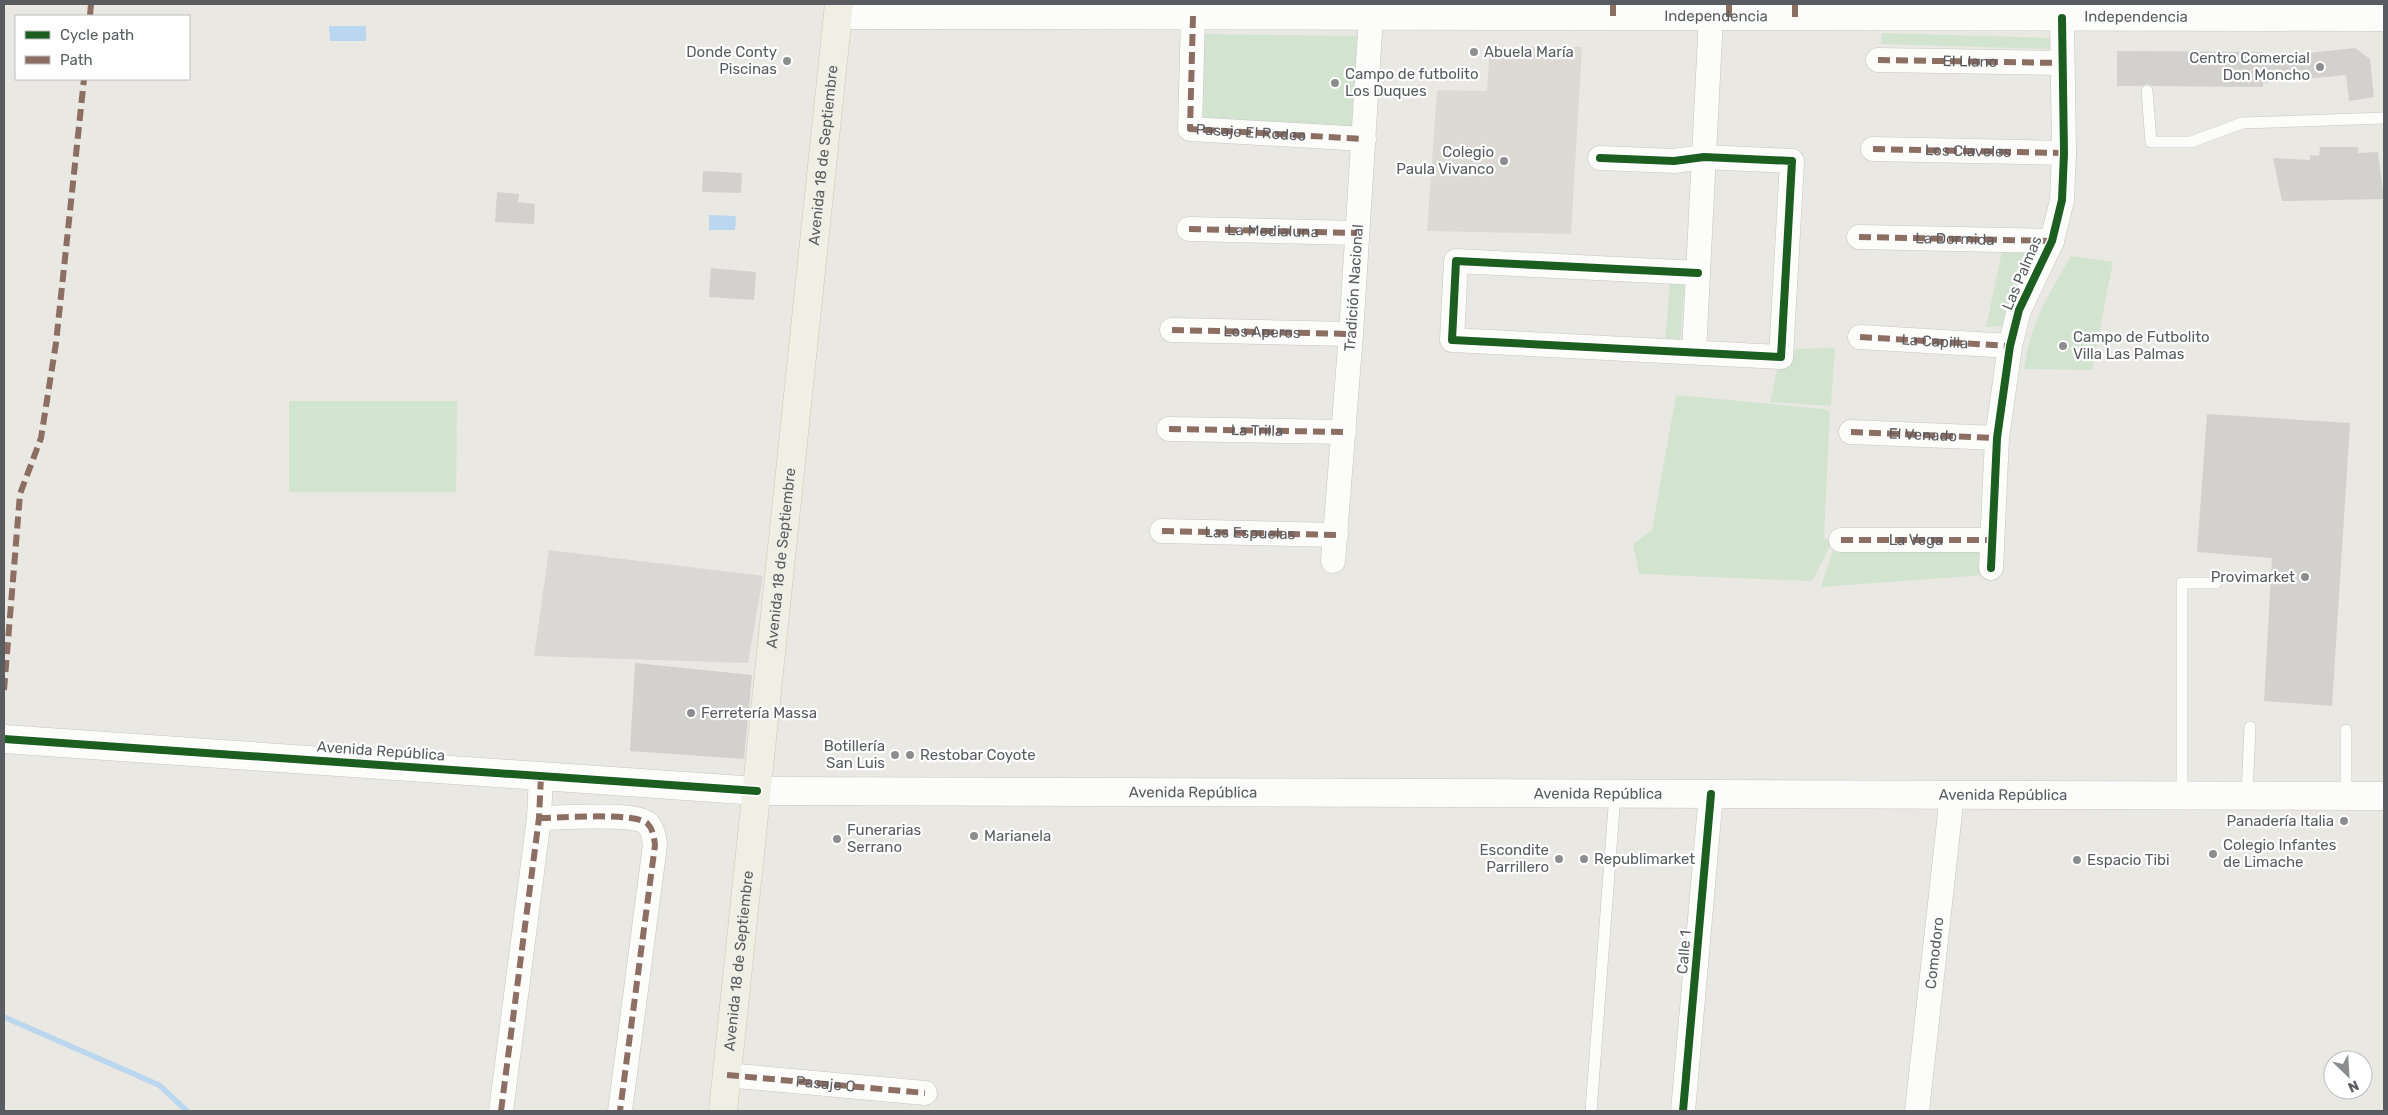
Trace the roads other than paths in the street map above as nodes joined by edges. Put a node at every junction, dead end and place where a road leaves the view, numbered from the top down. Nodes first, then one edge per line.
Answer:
1 (838, 9) edge
2 (1056, 10) edge
3 (1498, 10) edge
4 (1613, 10) edge
5 (1858, 11) edge
6 (1723, 13) edge
7 (1193, 16) junction
8 (1371, 16) junction
9 (2384, 16) edge
10 (2062, 18) junction
11 (1878, 60) dead end
12 (2062, 63) junction
13 (2147, 91) dead end
14 (2384, 118) edge
15 (1364, 140) junction
16 (1873, 149) dead end
17 (2064, 153) junction
18 (1704, 156) junction
19 (1600, 158) dead end
20 (1189, 229) dead end
21 (1357, 233) junction
22 (1859, 237) dead end
23 (2052, 241) junction
24 (1698, 274) junction
25 (1172, 330) dead end
26 (1351, 334) junction
27 (1860, 337) dead end
28 (2010, 346) junction
29 (1694, 352) junction
30 (1169, 429) dead end
31 (1344, 432) junction
32 (1851, 432) dead end
33 (1997, 438) junction
34 (1162, 531) dead end
35 (1336, 535) junction
36 (1841, 540) dead end
37 (1992, 540) junction
38 (1333, 560) dead end
39 (1991, 568) dead end
40 (2216, 582) dead end
41 (2250, 727) dead end
42 (2346, 730) dead end
43 (4, 739) edge
44 (541, 776) junction
45 (757, 791) junction
46 (1615, 794) junction
47 (1712, 794) junction
48 (1952, 795) junction
49 (2182, 796) junction
50 (2247, 796) junction
51 (2346, 796) junction
52 (2384, 796) edge
53 (539, 818) junction
54 (727, 1075) junction
55 (925, 1093) dead end
56 (502, 1111) edge
57 (620, 1111) edge
58 (723, 1111) edge
59 (1591, 1111) edge
60 (1683, 1111) edge
61 (1917, 1111) edge

1 - 2 main road, Independencia
1 - 45 main road, Avenida 18 de Septiembre
2 - 7 main road, Independencia
3 - 4 main road, Independencia
3 - 8 main road, Independencia
4 - 6 main road, Independencia
5 - 6 main road, Independencia
5 - 10 main road, Independencia
6 - 18 street
7 - 8 main road, Independencia
7 - 15 street, Pasaje El Rodeo
8 - 15 street, Tradición Nacional
9 - 10 main road, Independencia
10 - 12 street, Las Palmas
11 - 12 street, El Llano
12 - 17 street, Las Palmas
13 - 14 lane
15 - 21 street, Tradición Nacional
16 - 17 street, Los Claveles
17 - 23 street, Las Palmas
18 - 19 street
18 - 24 street
18 - 29 street
20 - 21 street, La Medialuna
21 - 26 street, Tradición Nacional
22 - 23 street, La Dormida
23 - 28 street, Las Palmas
24 - 29 street
24 - 29 street
25 - 26 street, Los Aperos
26 - 31 street, Tradición Nacional
27 - 28 street, La Capilla
28 - 33 street, Las Palmas
30 - 31 street, La Trilla
31 - 35 street, Tradición Nacional
32 - 33 street, El Venado
33 - 37 street, Las Palmas
34 - 35 street, Las Espuelas
35 - 38 street, Tradición Nacional
36 - 37 street, La Vega
37 - 39 street, Las Palmas
40 - 49 lane
41 - 50 lane
42 - 51 lane
43 - 44 main road, Avenida República
44 - 45 main road, Avenida República
44 - 53 street
45 - 46 main road, Avenida República
45 - 54 main road, Avenida 18 de Septiembre
46 - 47 main road, Avenida República
46 - 59 lane
47 - 48 main road, Avenida República
47 - 60 street, Calle 1
48 - 49 main road, Avenida República
48 - 61 street, Comodoro
49 - 50 main road, Avenida República
50 - 51 main road, Avenida República
51 - 52 main road, Avenida República
53 - 56 street
53 - 57 street
54 - 55 street, Pasaje C
54 - 58 main road, Avenida 18 de Septiembre

